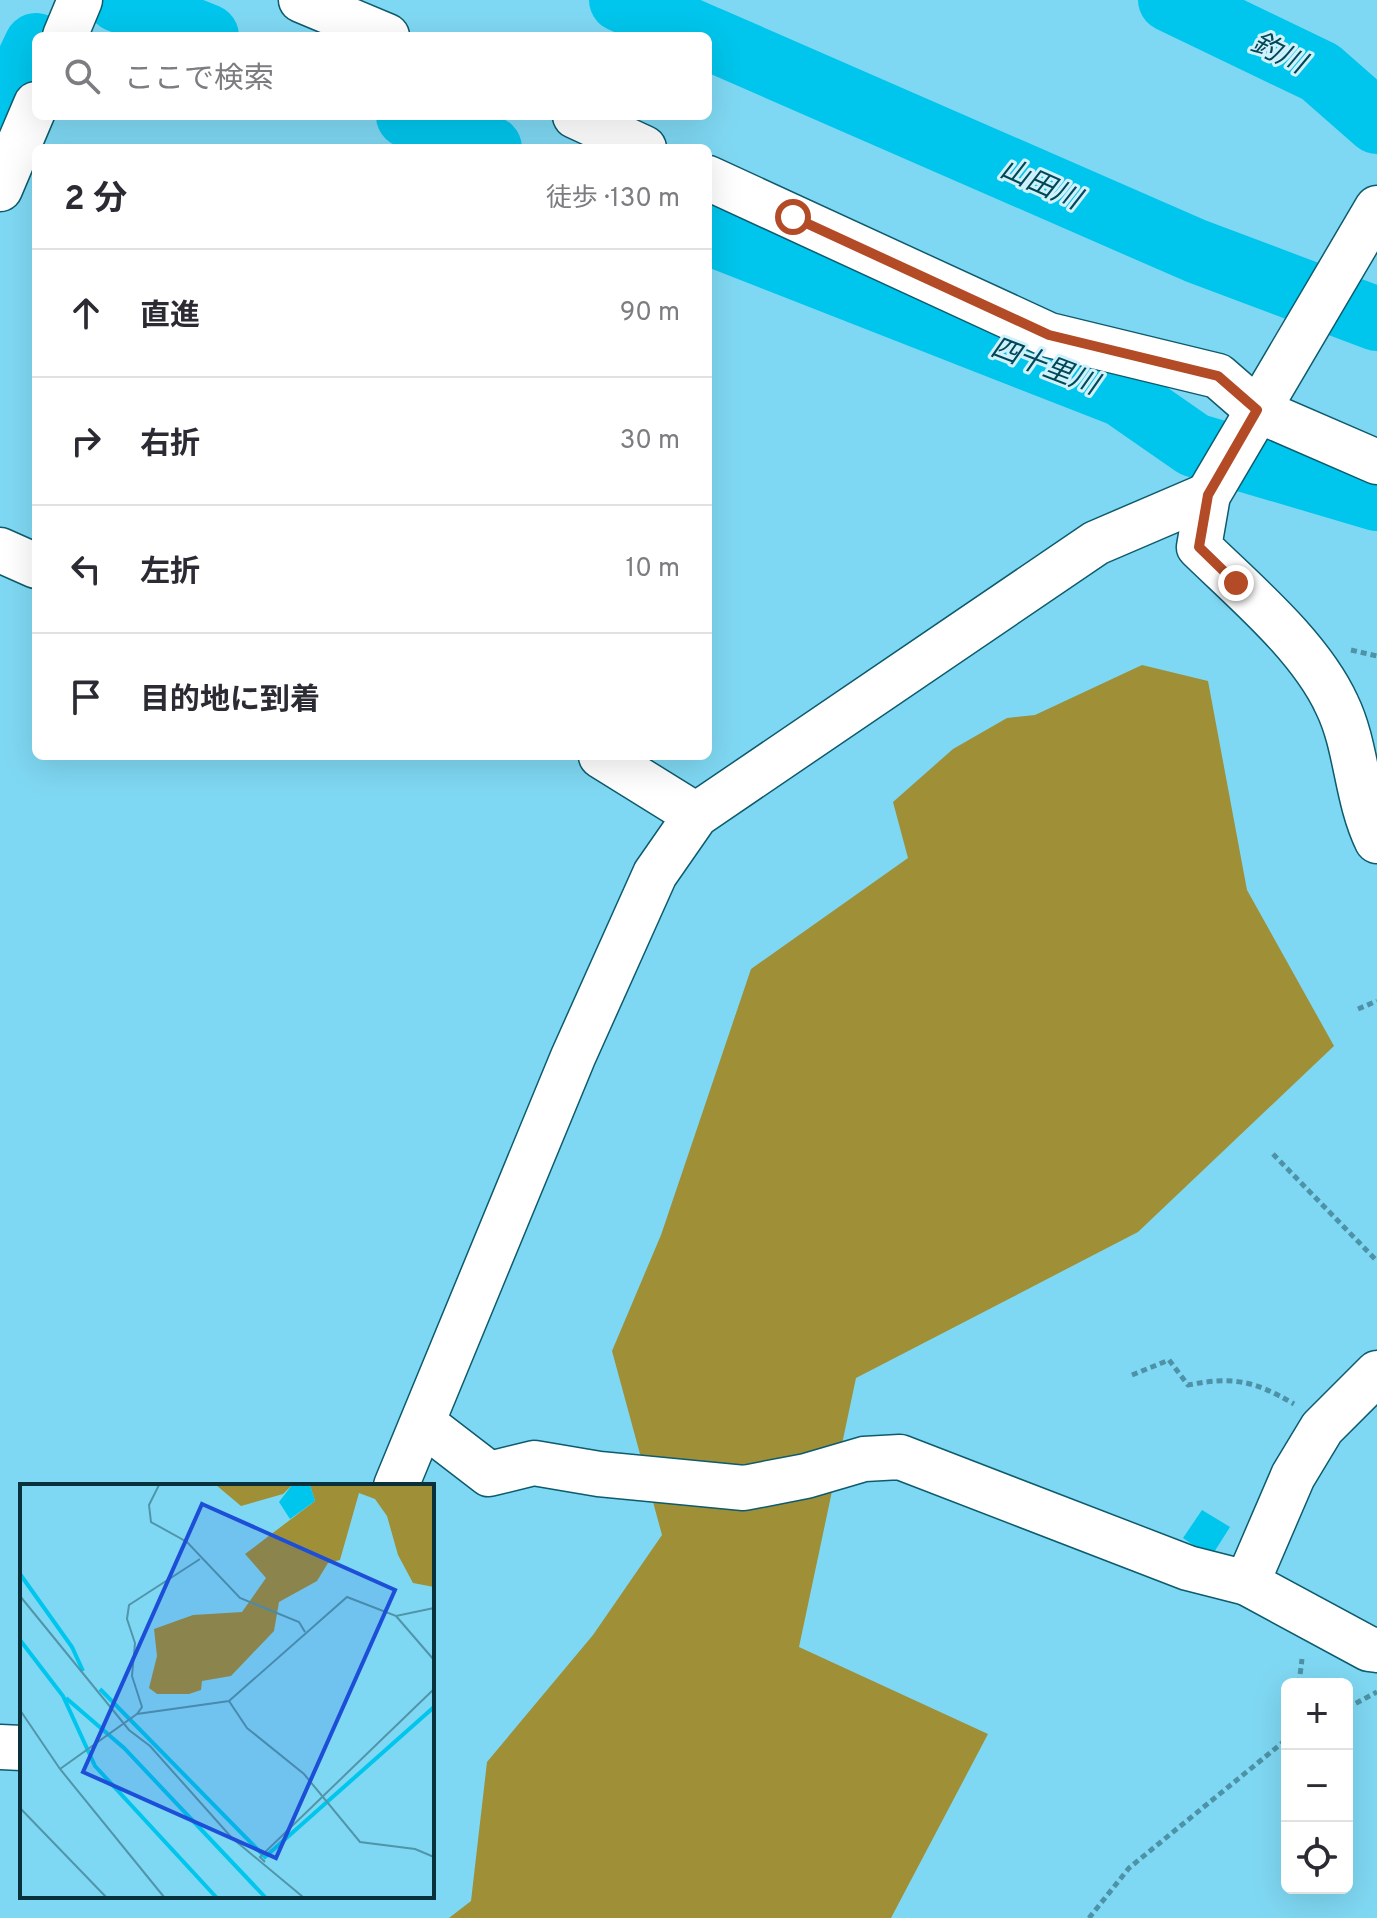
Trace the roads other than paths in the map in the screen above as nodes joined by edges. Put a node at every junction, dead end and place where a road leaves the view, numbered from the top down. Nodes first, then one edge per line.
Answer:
1 (80, 0) edge
2 (301, 0) edge
3 (67, 32) edge
4 (377, 32) edge
5 (32, 113) edge
6 (584, 120) edge
7 (635, 144) edge
8 (712, 180) edge
9 (0, 189) edge
10 (1377, 208) edge
11 (1268, 392) junction
12 (1377, 462) edge
13 (1208, 495) junction
14 (0, 550) edge
15 (32, 564) edge
16 (607, 760) edge
17 (696, 815) junction
18 (1377, 841) edge
19 (1377, 1373) edge
20 (424, 1424) junction
21 (397, 1484) edge
22 (1247, 1583) junction
23 (1377, 1650) edge
24 (0, 1747) edge
25 (20, 1748) edge

1 - 3 street
2 - 4 street
5 - 9 street
6 - 7 street
8 - 11 street
10 - 11 street
11 - 12 street
11 - 13 street
13 - 17 street
13 - 18 street
14 - 15 street
16 - 17 street
17 - 20 street
19 - 22 street
20 - 21 street
20 - 22 street
22 - 23 street
24 - 25 street

